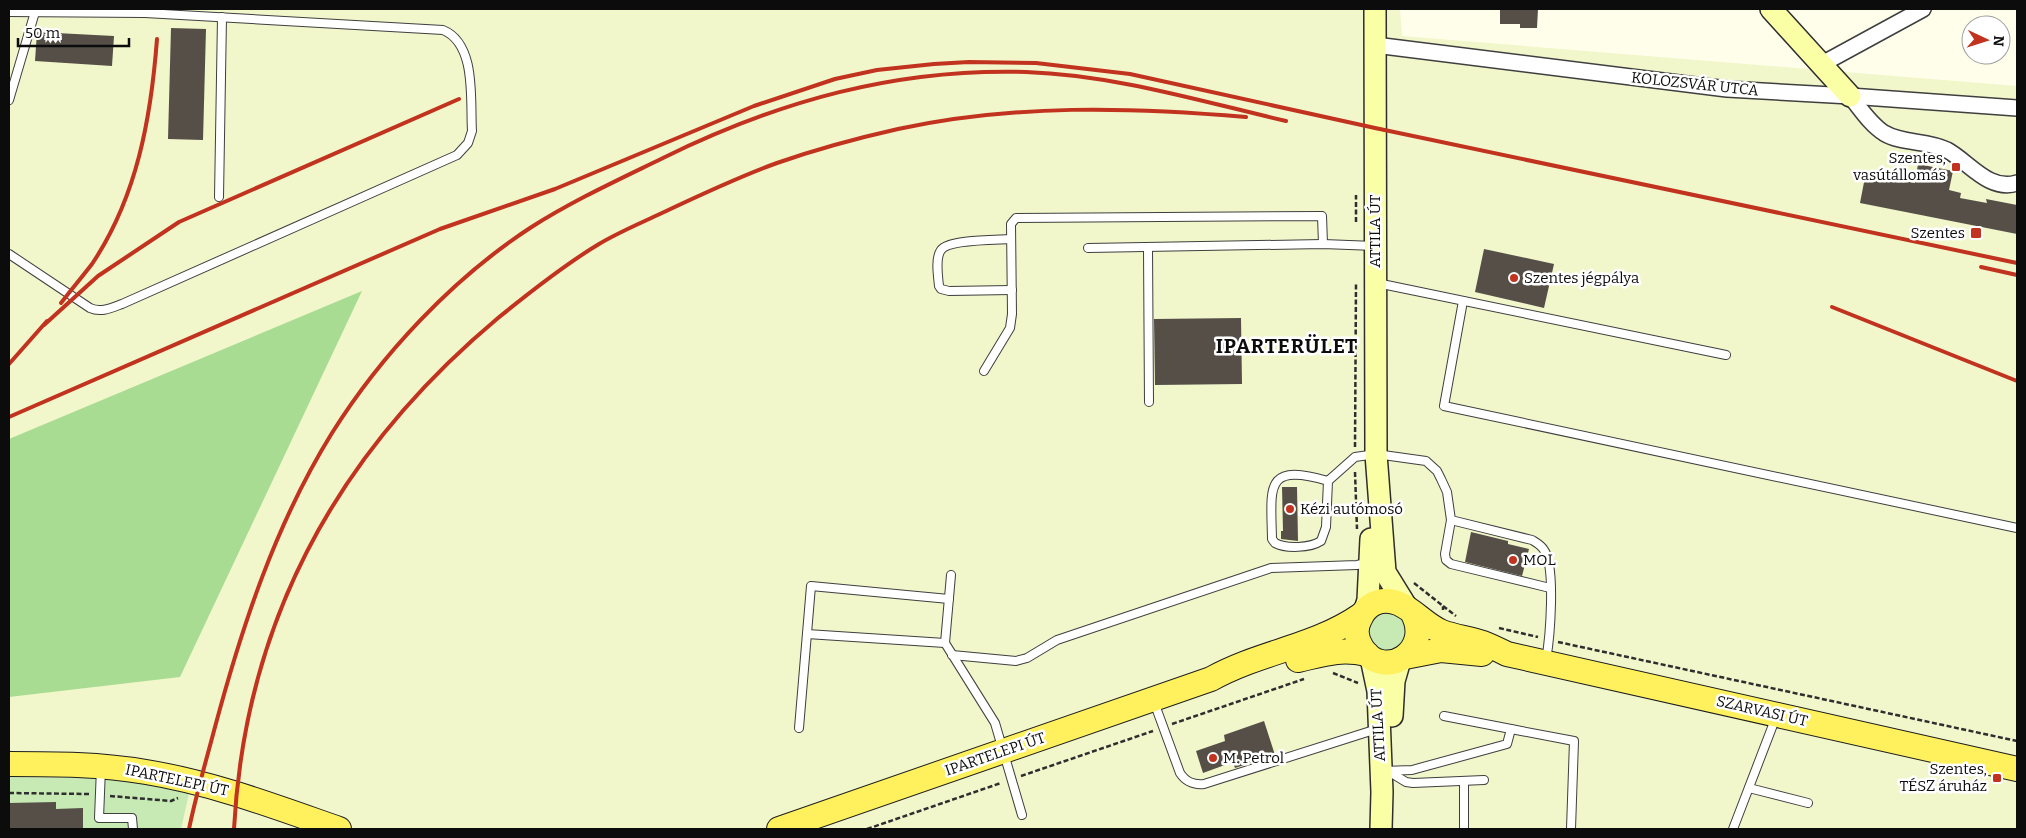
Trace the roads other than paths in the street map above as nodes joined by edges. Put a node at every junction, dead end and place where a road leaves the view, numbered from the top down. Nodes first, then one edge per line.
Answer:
1 (1375, 9) edge
2 (1771, 9) edge
3 (1923, 9) edge
4 (9, 12) edge
5 (35, 12) junction
6 (222, 17) junction
7 (1375, 45) junction
8 (1822, 64) junction
9 (1850, 96) junction
10 (9, 100) edge
11 (2017, 108) edge
12 (2017, 182) edge
13 (219, 197) dead end
14 (1011, 240) junction
15 (1323, 244) junction
16 (1375, 246) junction
17 (1088, 248) dead end
18 (1148, 248) junction
19 (9, 254) edge
20 (1375, 282) junction
21 (1012, 290) junction
22 (1462, 301) junction
23 (1726, 354) dead end
24 (984, 371) dead end
25 (1149, 402) dead end
26 (1376, 454) junction
27 (1328, 481) junction
28 (1451, 520) junction
29 (2017, 528) edge
30 (1369, 562) junction
31 (951, 574) dead end
32 (1550, 588) junction
33 (949, 599) junction
34 (1409, 609) junction
35 (1363, 613) junction
36 (807, 634) junction
37 (945, 643) junction
38 (1548, 651) junction
39 (1507, 654) junction
40 (952, 655) junction
41 (1369, 656) junction
42 (1403, 658) junction
43 (1211, 679) junction
44 (1153, 699) junction
45 (1777, 715) junction
46 (1444, 716) dead end
47 (799, 728) dead end
48 (1379, 728) junction
49 (1511, 729) junction
50 (1003, 752) junction
51 (9, 764) edge
52 (101, 766) junction
53 (2017, 769) edge
54 (1384, 771) junction
55 (1484, 780) dead end
56 (1464, 781) junction
57 (1749, 788) junction
58 (1808, 803) dead end
59 (1022, 815) dead end
60 (788, 828) edge
61 (133, 829) edge
62 (339, 829) edge
63 (1381, 829) edge
64 (1464, 829) edge
65 (1571, 829) edge
66 (1733, 829) edge

1 - 7 main road, ATTILA ÚT
2 - 8 main road
3 - 8 street
4 - 5 lane
5 - 6 lane
5 - 10 lane
6 - 13 lane
6 - 19 lane
7 - 9 street, KOLOZSVÁR UTCA
7 - 16 main road, ATTILA ÚT
8 - 9 main road
9 - 11 street, KOLOZSVÁR UTCA
9 - 12 street
14 - 15 lane
14 - 21 lane
14 - 21 lane
15 - 16 lane
15 - 18 lane
16 - 20 main road, ATTILA ÚT
17 - 18 lane
18 - 25 lane
20 - 22 lane
20 - 26 main road, ATTILA ÚT
21 - 24 lane
22 - 23 lane
22 - 29 lane
26 - 27 lane
26 - 28 lane
26 - 30 main road, ATTILA ÚT
26 - 34 main road, ATTILA ÚT
27 - 27 lane
28 - 32 lane
28 - 32 lane
30 - 35 main road, ATTILA ÚT
30 - 40 lane
31 - 33 lane
32 - 38 lane
33 - 36 lane
33 - 37 lane
34 - 35 main road
34 - 39 main road
34 - 42 main road
35 - 41 main road
35 - 43 main road
36 - 37 lane
36 - 47 lane
37 - 40 lane
38 - 39 main road, SZARVASI ÚT
38 - 45 main road, SZARVASI ÚT
39 - 42 main road
40 - 50 lane
41 - 42 main road
41 - 43 main road
41 - 48 main road, ATTILA ÚT
42 - 54 main road, ATTILA ÚT
43 - 44 main road, IPARTELEPI ÚT
44 - 48 lane
44 - 50 main road, IPARTELEPI ÚT
45 - 53 main road, SZARVASI ÚT
45 - 57 lane
46 - 49 lane
48 - 54 main road, ATTILA ÚT
49 - 54 lane
49 - 65 lane
50 - 59 lane
50 - 60 main road, IPARTELEPI ÚT
51 - 52 main road, IPARTELEPI ÚT
52 - 61 lane
52 - 62 main road, IPARTELEPI ÚT
54 - 56 lane
54 - 63 main road, ATTILA ÚT
55 - 56 lane
56 - 64 lane
57 - 58 lane
57 - 66 lane

